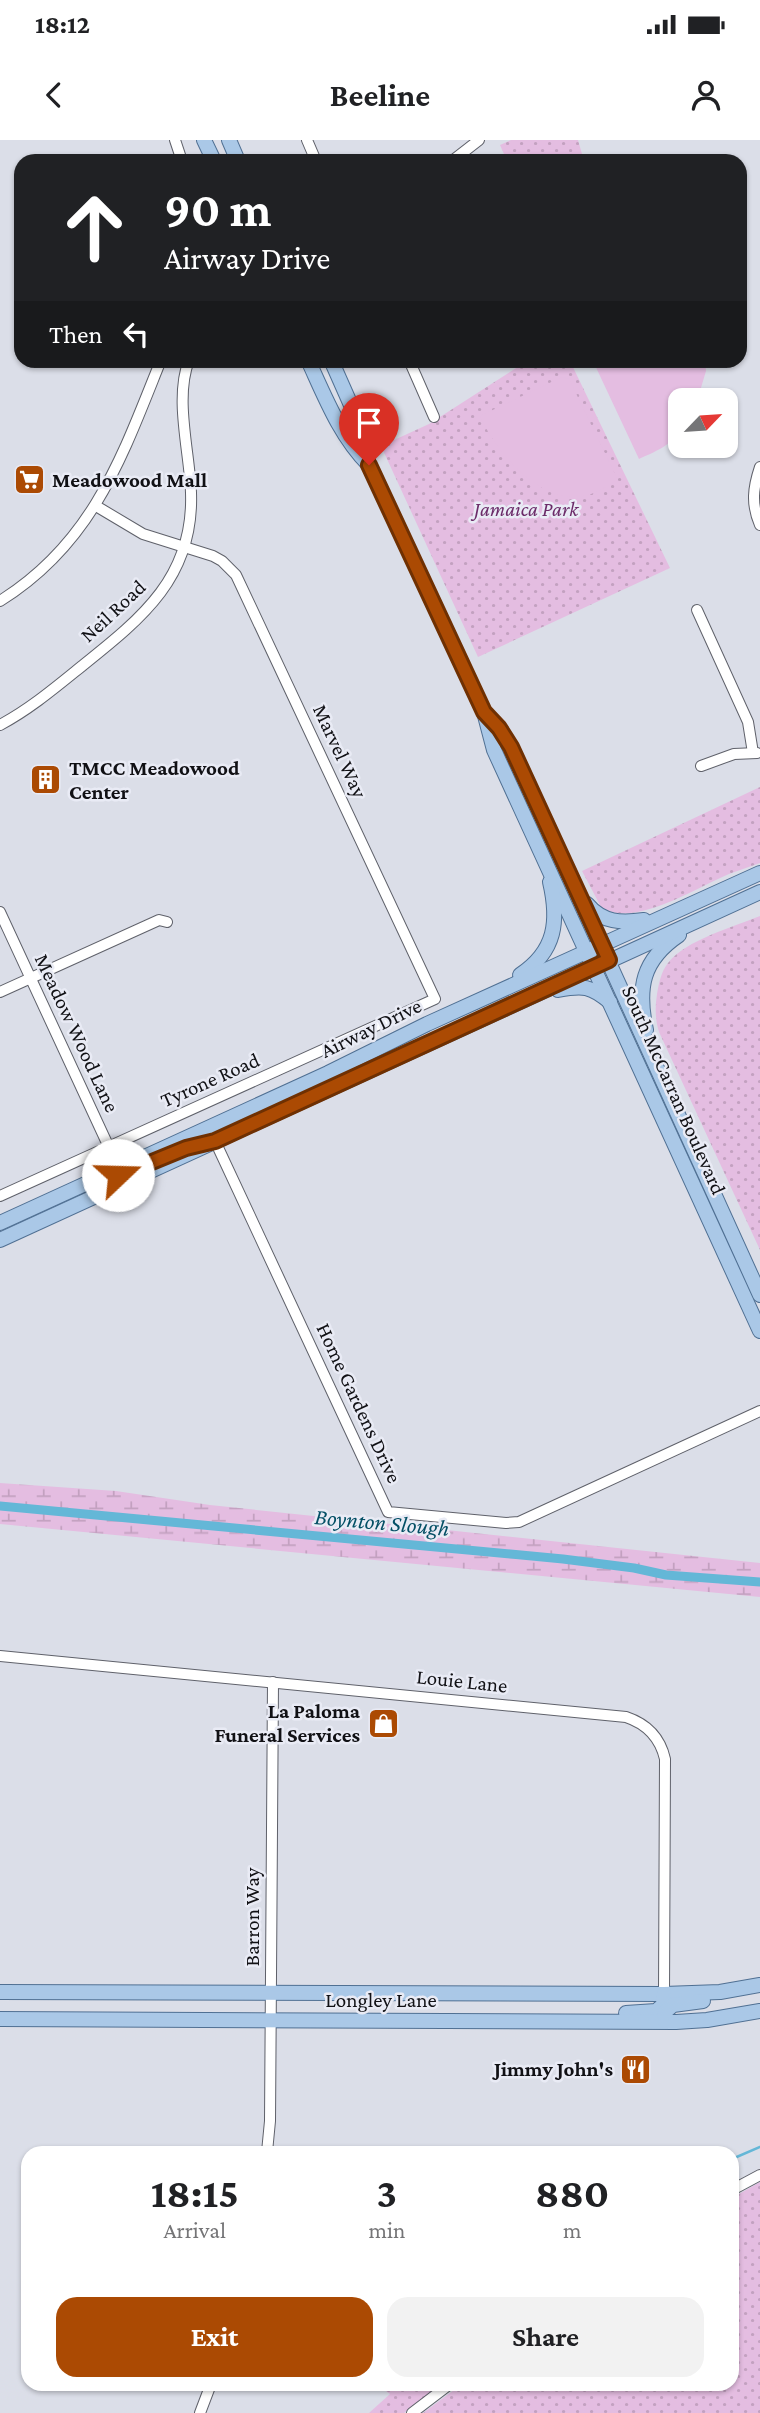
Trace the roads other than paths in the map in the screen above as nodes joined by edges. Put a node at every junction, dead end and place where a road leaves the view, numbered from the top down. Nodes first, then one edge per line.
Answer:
1 (479, 140) edge
2 (462, 154) edge
3 (158, 368) edge
4 (188, 368) edge
5 (312, 368) edge
6 (335, 368) edge
7 (413, 368) edge
8 (435, 417) dead end
9 (369, 465) junction
10 (760, 467) edge
11 (96, 506) junction
12 (760, 525) edge
13 (184, 548) junction
14 (0, 601) edge
15 (697, 610) dead end
16 (484, 712) junction
17 (0, 725) edge
18 (757, 753) edge
19 (701, 766) dead end
20 (545, 860) junction
21 (760, 873) edge
22 (760, 892) edge
23 (579, 895) junction
24 (0, 912) edge
25 (711, 914) junction
26 (658, 918) junction
27 (167, 922) dead end
28 (601, 944) junction
29 (587, 950) junction
30 (602, 964) junction
31 (30, 978) junction
32 (0, 992) edge
33 (536, 994) junction
34 (490, 995) junction
35 (435, 999) joint
36 (612, 1003) junction
37 (652, 1055) junction
38 (215, 1141) junction
39 (108, 1147) junction
40 (119, 1170) junction
41 (0, 1196) edge
42 (0, 1223) edge
43 (34, 1224) junction
44 (0, 1240) edge
45 (760, 1295) edge
46 (760, 1331) edge
47 (760, 1411) edge
48 (0, 1656) edge
49 (273, 1682) junction
50 (760, 1985) edge
51 (0, 1992) edge
52 (760, 1992) edge
53 (271, 1993) junction
54 (664, 1994) junction
55 (760, 2011) edge
56 (0, 2019) edge
57 (271, 2020) junction
58 (524, 2022) junction
59 (663, 2022) junction
60 (267, 2146) edge
61 (760, 2175) edge
62 (739, 2186) edge
63 (208, 2391) edge
64 (441, 2391) edge
65 (200, 2413) edge
66 (412, 2413) edge

1 - 2 street
3 - 11 street
4 - 13 street, Neil Road
5 - 9 main road, South McCarran Boulevard
6 - 9 main road, South McCarran Boulevard
7 - 8 street
9 - 16 main road, South McCarran Boulevard
10 - 12 street
11 - 13 street, Marvel Way
11 - 14 street
13 - 17 street, Neil Road
13 - 35 street, Marvel Way
15 - 18 street
16 - 20 main road, South McCarran Boulevard
16 - 23 main road, South McCarran Boulevard
18 - 19 street
20 - 29 main road, South McCarran Boulevard
20 - 34 main road
21 - 26 main road, Airway Drive
22 - 25 main road, Airway Drive
23 - 26 main road
23 - 28 main road, South McCarran Boulevard
24 - 31 street, Meadow Wood Lane
25 - 30 main road, Airway Drive
25 - 37 main road
26 - 28 main road, Airway Drive
27 - 31 street
28 - 29 main road, Airway Drive
28 - 30 main road, South McCarran Boulevard
29 - 30 main road, South McCarran Boulevard
29 - 34 main road, Airway Drive
30 - 33 main road, Airway Drive
30 - 36 main road, South McCarran Boulevard
30 - 37 main road, South McCarran Boulevard
31 - 32 street
31 - 39 street, Meadow Wood Lane
33 - 36 main road
33 - 38 main road, Airway Drive
34 - 40 main road, Airway Drive
35 - 39 street, Tyrone Road
36 - 46 main road, South McCarran Boulevard
37 - 45 main road, South McCarran Boulevard
38 - 40 main road
38 - 43 main road, Airway Drive
38 - 47 street, Home Gardens Drive
39 - 40 street, Meadow Wood Lane
39 - 41 street, Tyrone Road
40 - 42 main road, Airway Drive
40 - 43 main road
43 - 44 main road, Airway Drive
48 - 49 street, Louie Lane
49 - 53 street, Barron Way
49 - 54 street, Louie Lane
50 - 54 main road, Longley Lane
51 - 53 main road, Longley Lane
52 - 59 main road
53 - 54 main road, Longley Lane
53 - 57 street, Barron Way
54 - 58 main road
55 - 59 main road, Longley Lane
56 - 57 main road, Longley Lane
57 - 58 main road, Longley Lane
57 - 60 street, Barron Way
58 - 59 main road, Longley Lane
61 - 62 street
63 - 65 street
64 - 66 street

